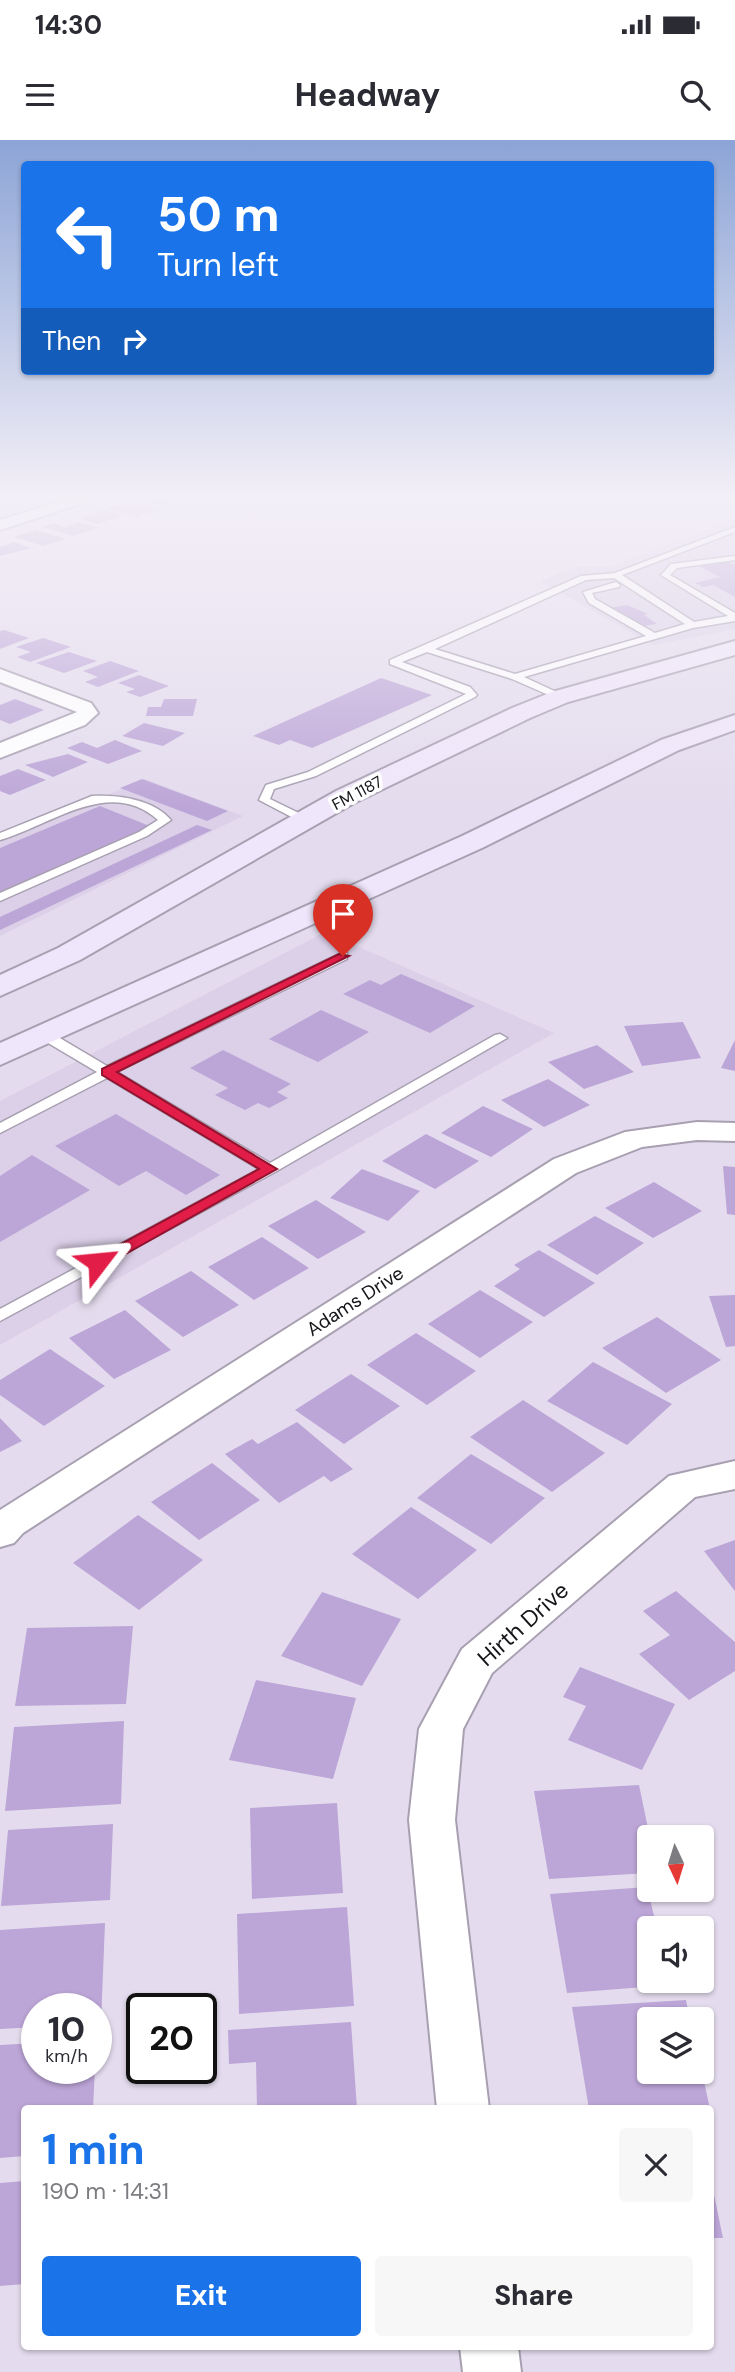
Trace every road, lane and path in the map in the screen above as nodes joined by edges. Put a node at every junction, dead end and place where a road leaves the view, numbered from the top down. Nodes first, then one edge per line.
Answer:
1 (528, 603) edge
2 (596, 603) edge
3 (659, 603) edge
4 (712, 603) edge
5 (735, 617) edge
6 (692, 625) junction
7 (653, 636) junction
8 (735, 648) edge
9 (427, 649) junction
10 (0, 675) edge
11 (515, 677) junction
12 (560, 697) junction
13 (735, 722) edge
14 (0, 751) edge
15 (307, 821) junction
16 (0, 837) edge
17 (0, 897) edge
18 (343, 956) dead end
19 (0, 987) edge
20 (43, 1034) junction
21 (500, 1038) dead end
22 (0, 1055) edge
23 (107, 1072) junction
24 (0, 1129) edge
25 (735, 1132) edge
26 (270, 1169) junction
27 (0, 1316) edge
28 (735, 1475) edge
29 (0, 1534) edge
30 (463, 2105) edge
31 (489, 2350) edge
32 (492, 2372) edge

1 - 9 lane
2 - 7 lane
3 - 6 lane
4 - 5 lane
5 - 6 lane
6 - 7 lane
7 - 11 lane
8 - 12 main road, FM 1187 / FM 1187
9 - 11 lane
9 - 15 lane
10 - 14 street
11 - 12 lane
12 - 15 main road, FM 1187 / FM 1187
13 - 20 main road
15 - 19 main road, FM 1187 / FM 1187
16 - 17 lane
18 - 23 lane
20 - 22 main road
20 - 23 lane
21 - 26 lane
23 - 24 lane
23 - 26 lane
25 - 29 street, Adams Drive
26 - 27 lane
28 - 30 street, Hirth Drive
31 - 32 street

